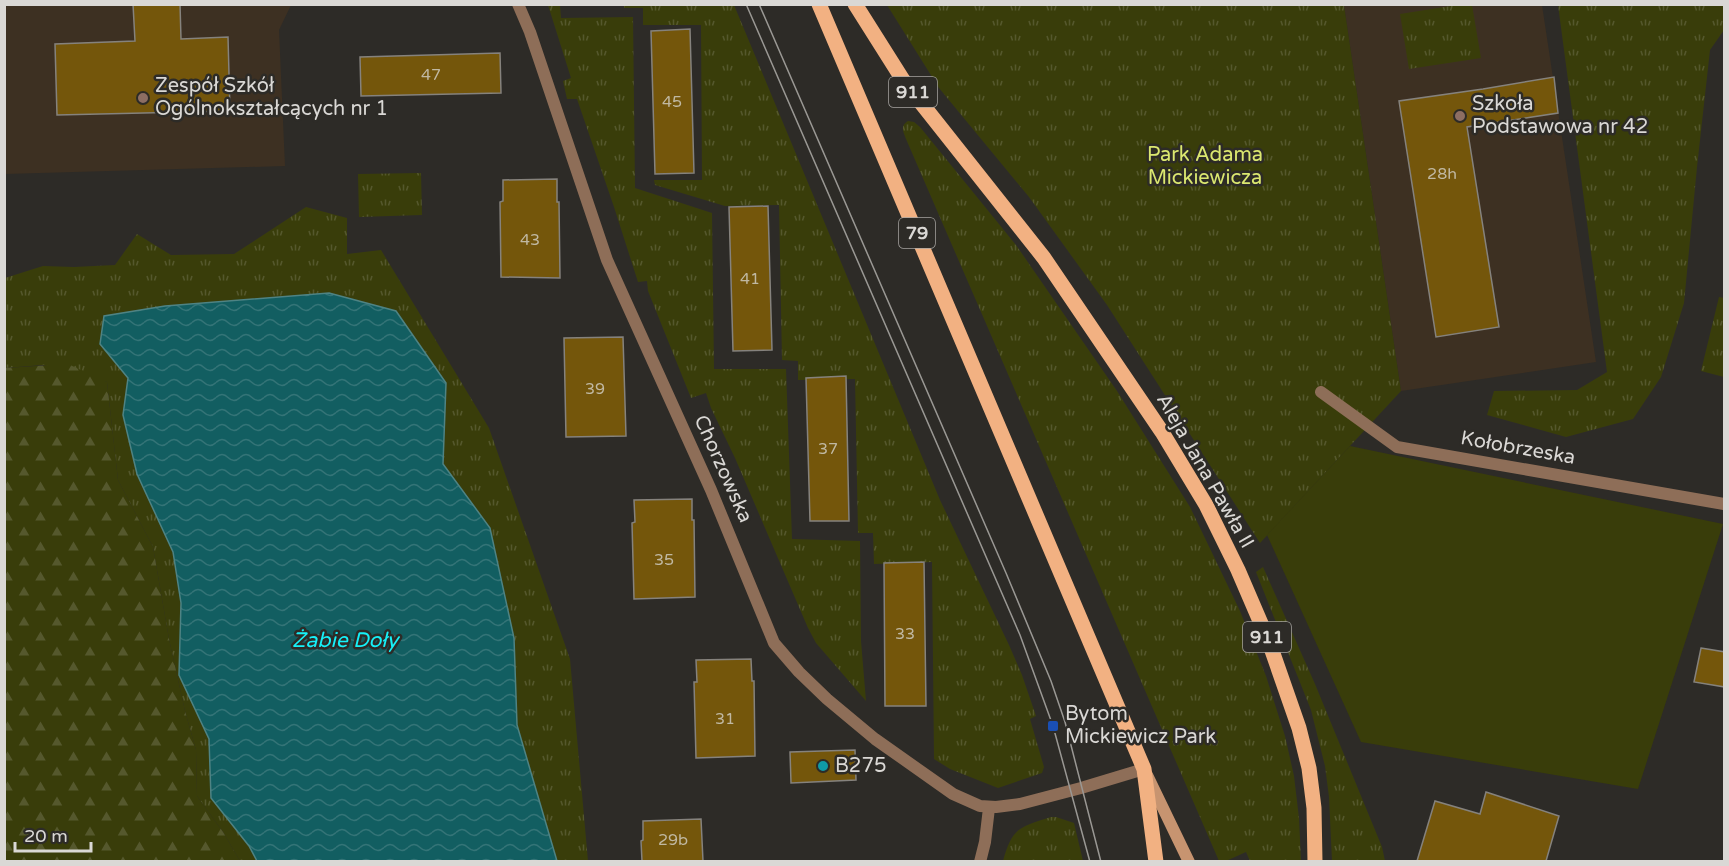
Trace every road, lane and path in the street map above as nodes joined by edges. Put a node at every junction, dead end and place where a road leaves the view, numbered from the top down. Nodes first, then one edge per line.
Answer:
1 (518, 4) edge
2 (819, 4) edge
3 (855, 4) edge
4 (1320, 392) dead end
5 (1725, 504) edge
6 (1144, 769) junction
7 (989, 808) junction
8 (980, 861) edge
9 (1156, 861) edge
10 (1189, 861) edge
11 (1315, 861) edge

1 - 7 street, Chorzowska
2 - 6 main road, 79
3 - 11 main road, Aleja Jana Pawła II / 911
4 - 5 street, Kołobrzeska
6 - 7 street
6 - 9 main road
6 - 10 main road, 79
7 - 8 street

